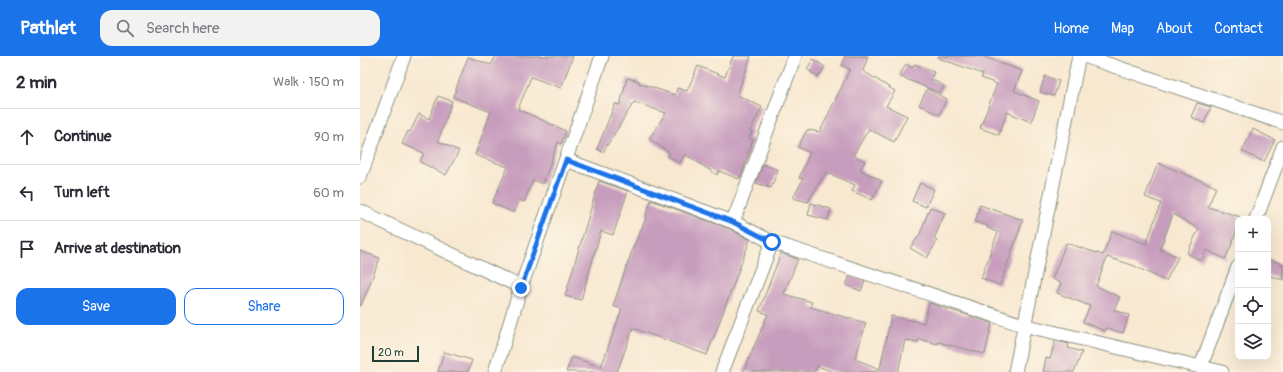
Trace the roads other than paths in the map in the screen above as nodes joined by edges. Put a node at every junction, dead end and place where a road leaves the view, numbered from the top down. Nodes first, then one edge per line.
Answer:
1 (404, 56) edge
2 (602, 56) edge
3 (795, 56) edge
4 (1079, 56) edge
5 (1084, 56) edge
6 (1283, 123) edge
7 (1283, 147) edge
8 (566, 160) junction
9 (360, 177) edge
10 (360, 211) edge
11 (1257, 216) edge
12 (733, 222) junction
13 (772, 242) junction
14 (1235, 275) edge
15 (521, 288) junction
16 (1023, 325) junction
17 (1201, 366) junction
18 (495, 372) edge
19 (722, 372) edge
20 (1015, 372) edge
21 (1222, 372) edge

1 - 9 street
2 - 8 street
3 - 12 street
4 - 16 street
5 - 6 street
7 - 11 street
8 - 12 street
8 - 15 street
10 - 15 street
12 - 13 street
13 - 16 street
13 - 19 street
14 - 17 street
15 - 18 street
16 - 17 street
16 - 20 street
17 - 21 street

